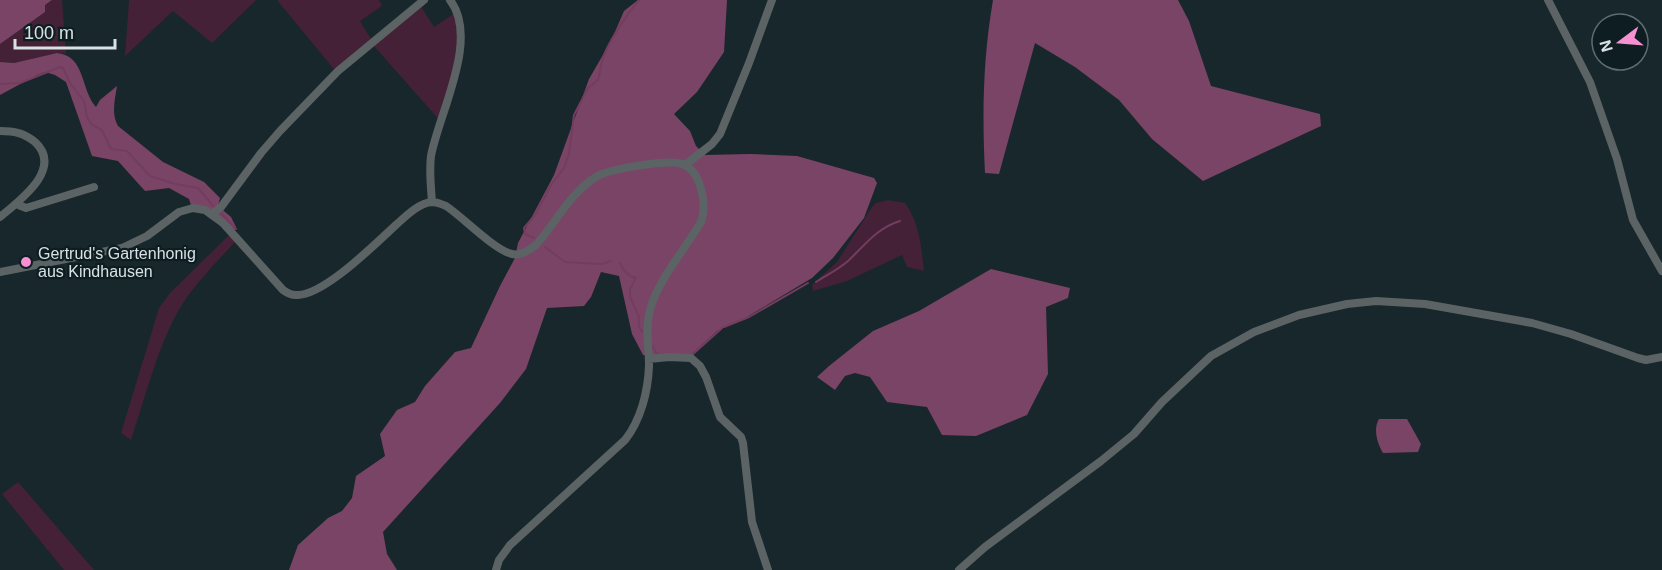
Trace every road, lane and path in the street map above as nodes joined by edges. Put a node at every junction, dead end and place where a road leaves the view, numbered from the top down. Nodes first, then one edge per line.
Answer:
1 (424, 0) edge
2 (450, 0) edge
3 (772, 0) edge
4 (1548, 0) edge
5 (0, 131) edge
6 (685, 165) junction
7 (94, 187) dead end
8 (432, 202) junction
9 (16, 204) junction
10 (212, 214) junction
11 (0, 217) edge
12 (1662, 271) edge
13 (0, 272) edge
14 (1662, 357) edge
15 (649, 359) junction
16 (496, 570) edge
17 (768, 570) edge
18 (959, 570) edge

1 - 10 street
2 - 8 street
3 - 6 street
4 - 12 street
5 - 9 street
6 - 8 street
6 - 15 street
7 - 9 street
8 - 10 street
9 - 11 street
10 - 13 street
14 - 18 street
15 - 16 street
15 - 17 street

